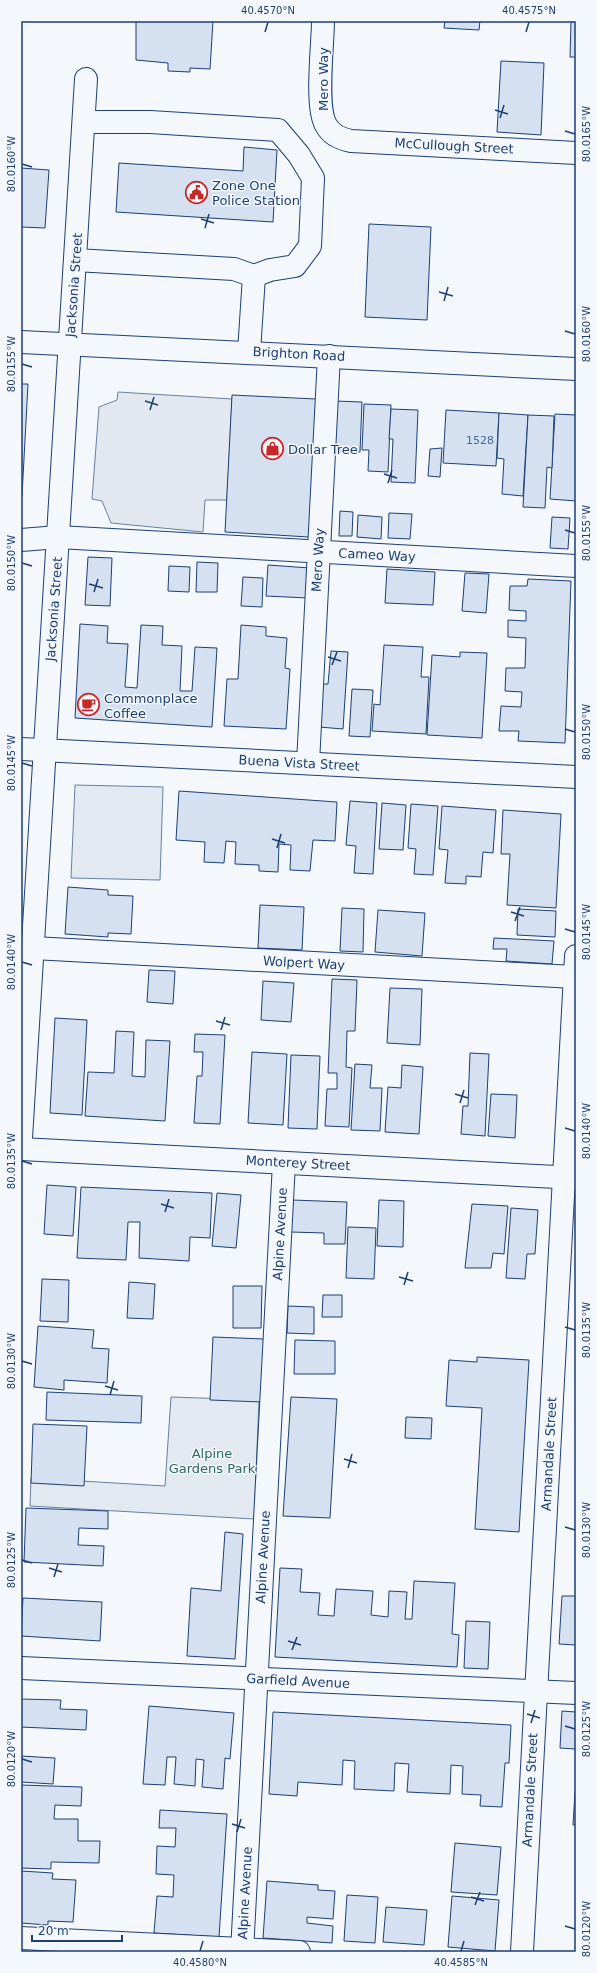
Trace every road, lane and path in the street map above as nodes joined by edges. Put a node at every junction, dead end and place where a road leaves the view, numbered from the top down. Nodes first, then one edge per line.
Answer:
1 (323, 21) edge
2 (86, 79) dead end
3 (84, 122) junction
4 (333, 134) joint
5 (576, 153) edge
6 (75, 260) junction
7 (254, 276) junction
8 (21, 342) edge
9 (70, 344) junction
10 (249, 352) junction
11 (329, 356) junction
12 (576, 369) edge
13 (58, 537) junction
14 (21, 540) edge
15 (318, 551) junction
16 (576, 566) edge
17 (21, 749) edge
18 (45, 750) junction
19 (308, 763) junction
20 (576, 777) edge
21 (33, 948) junction
22 (575, 967) edge
23 (21, 1138) edge
24 (21, 1148) edge
25 (284, 1163) junction
26 (570, 1178) edge
27 (21, 1668) edge
28 (256, 1679) junction
29 (536, 1691) junction
30 (576, 1693) edge
31 (21, 1938) edge
32 (242, 1951) edge
33 (299, 1952) edge
34 (522, 1952) edge

1 - 4 street, Mero Way
2 - 3 street, Jacksonia Street
3 - 6 street, Jacksonia Street
3 - 7 street
4 - 5 street, McCullough Street
6 - 7 street
6 - 9 street, Jacksonia Street
7 - 10 street
8 - 9 street, Brighton Road
9 - 10 street, Brighton Road
9 - 13 street, Jacksonia Street
10 - 11 street, Brighton Road
11 - 12 street, Brighton Road
11 - 15 street, Mero Way
13 - 14 street, Cameo Way
13 - 15 street, Cameo Way
13 - 18 street, Jacksonia Street
15 - 16 street, Cameo Way
15 - 19 street, Mero Way
17 - 18 street, Buena Vista Street
18 - 19 street, Buena Vista Street
18 - 21 street, Jacksonia Street
19 - 20 street, Buena Vista Street
21 - 22 street, Wolpert Way
21 - 23 street, Jacksonia Street
22 - 26 street, Armandale Street
24 - 25 street, Monterey Street
25 - 26 street, Monterey Street
25 - 28 street, Alpine Avenue
26 - 29 street, Armandale Street
27 - 28 street, Garfield Avenue
28 - 29 street, Garfield Avenue
28 - 32 street, Alpine Avenue
29 - 30 street, Garfield Avenue
29 - 34 street, Armandale Street
31 - 32 street
32 - 33 street

